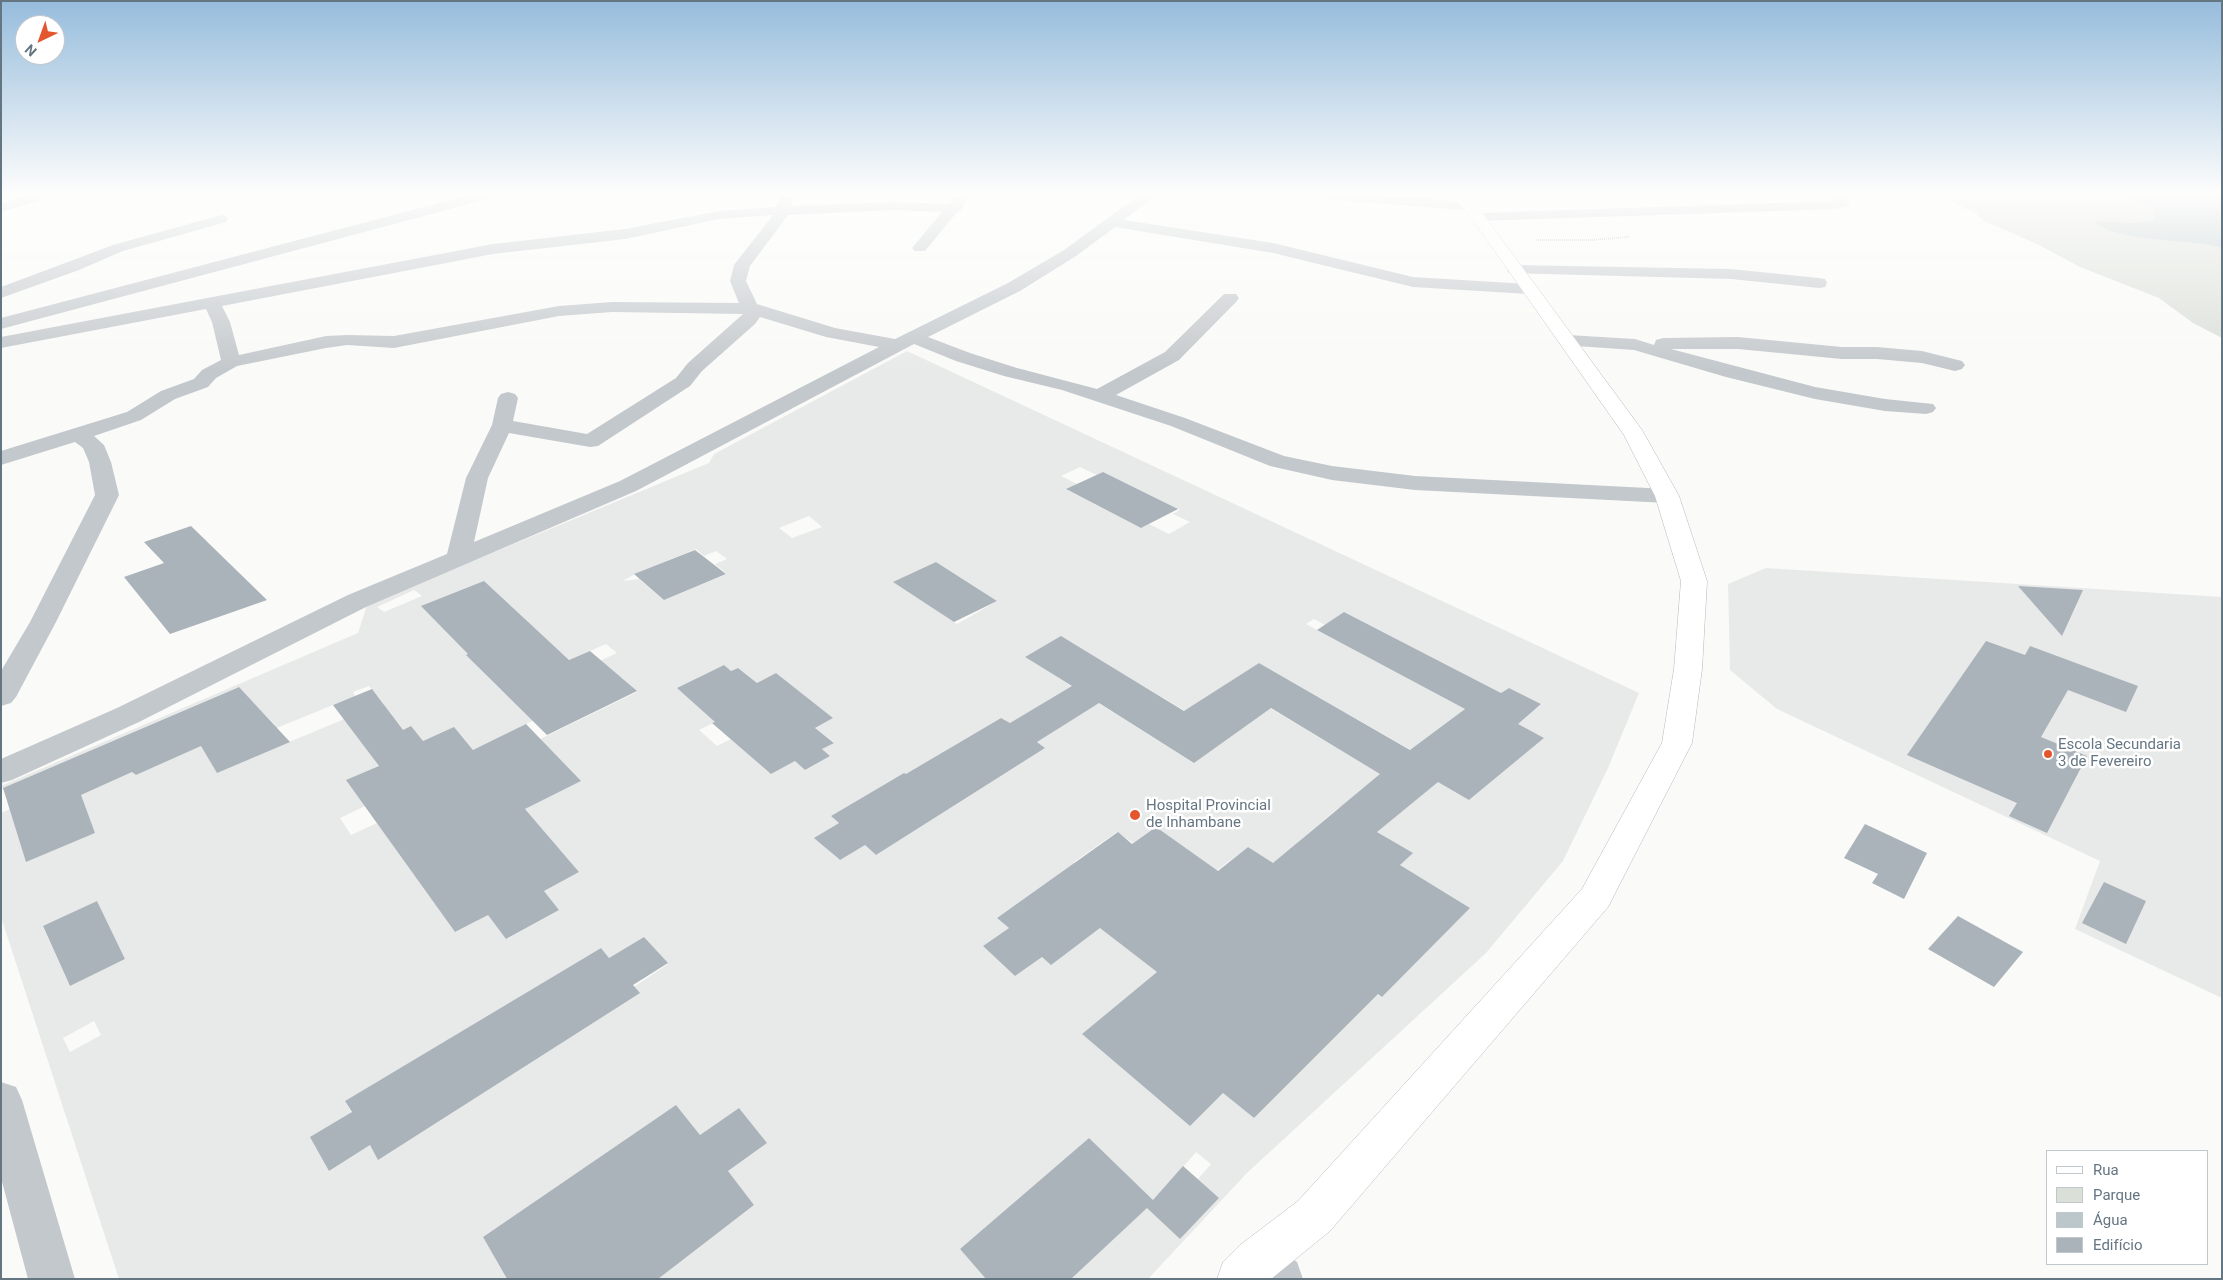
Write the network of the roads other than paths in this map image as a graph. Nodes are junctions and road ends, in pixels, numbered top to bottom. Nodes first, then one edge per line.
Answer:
1 (107, 253) edge
2 (269, 253) edge
3 (472, 253) edge
4 (752, 253) edge
5 (1072, 253) edge
6 (1292, 253) edge
7 (1502, 253) edge
8 (1522, 280) junction
9 (1819, 283) dead end
10 (1, 293) edge
11 (1230, 298) dead end
12 (212, 304) junction
13 (750, 308) junction
14 (1, 324) edge
15 (905, 341) junction
16 (1568, 341) junction
17 (1, 343) edge
18 (1635, 344) junction
19 (231, 362) junction
20 (1955, 365) dead end
21 (1099, 396) junction
22 (508, 398) dead end
23 (1926, 408) dead end
24 (502, 425) junction
25 (78, 434) junction
26 (1, 458) edge
27 (1667, 496) junction
28 (458, 559) junction
29 (1, 697) edge
30 (1, 772) edge
31 (1, 1100) edge
32 (1259, 1273) edge
33 (52, 1279) edge

1 - 10 street
2 - 14 street
3 - 12 street
4 - 13 street
5 - 15 street
6 - 8 street
7 - 8 main road
8 - 9 street
8 - 16 main road
11 - 21 street
12 - 17 street
12 - 19 street
13 - 15 street
13 - 19 street
13 - 24 street
15 - 21 street
15 - 28 street
16 - 18 street
16 - 27 main road
18 - 20 street
18 - 23 street
19 - 25 street
21 - 27 street
22 - 24 street
24 - 28 street
25 - 26 street
25 - 29 street
27 - 32 main road
28 - 30 street
31 - 33 street

